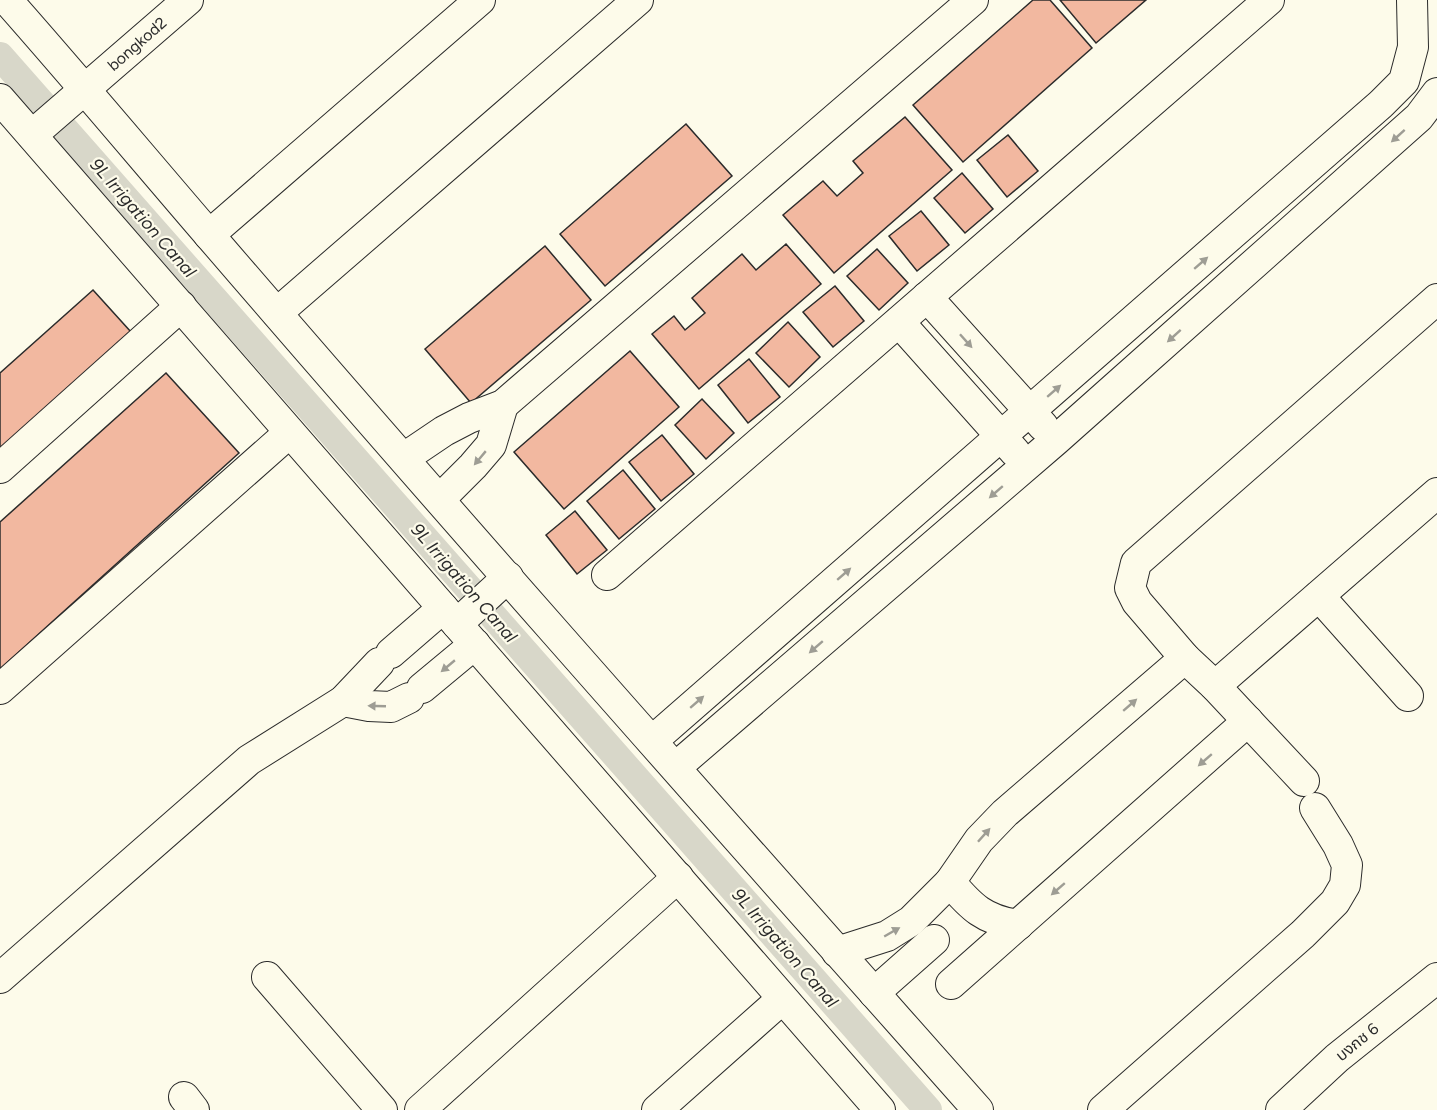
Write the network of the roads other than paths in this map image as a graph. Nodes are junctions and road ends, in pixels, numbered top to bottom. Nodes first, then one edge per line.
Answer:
1 (7, 0) edge
2 (188, 0) edge
3 (480, 0) edge
4 (638, 0) edge
5 (973, 0) edge
6 (1269, 0) edge
7 (1412, 0) edge
8 (82, 93) junction
9 (1437, 93) edge
10 (0, 99) edge
11 (39, 129) junction
12 (209, 235) junction
13 (927, 297) junction
14 (1437, 299) edge
15 (181, 306) junction
16 (277, 313) junction
17 (899, 322) junction
18 (503, 405) junction
19 (1030, 412) junction
20 (289, 433) junction
21 (1002, 436) junction
22 (1056, 440) junction
23 (404, 459) junction
24 (1027, 465) junction
25 (0, 468) edge
26 (1436, 495) edge
27 (440, 499) junction
28 (607, 575) dead end
29 (506, 580) junction
30 (1319, 596) junction
31 (462, 621) junction
32 (1185, 658) junction
33 (743, 663) junction
34 (1215, 686) junction
35 (0, 689) edge
36 (766, 690) junction
37 (1408, 696) dead end
38 (343, 701) junction
39 (1248, 722) junction
40 (652, 741) junction
41 (676, 767) junction
42 (1304, 781) dead end
43 (1316, 808) dead end
44 (678, 877) junction
45 (950, 882) junction
46 (972, 907) junction
47 (1018, 925) junction
48 (837, 952) junction
49 (267, 977) dead end
50 (0, 978) edge
51 (1437, 978) edge
52 (951, 984) dead end
53 (874, 993) junction
54 (782, 999) junction
55 (382, 1110) edge
56 (420, 1110) edge
57 (657, 1110) edge
58 (880, 1110) edge
59 (978, 1110) edge
60 (1103, 1110) edge
61 (1281, 1110) edge

1 - 8 street
2 - 8 street, bongkod2
3 - 12 street
4 - 16 street
5 - 18 street
6 - 13 street
19 -> 7 street
8 - 11 street, bongkod2
8 - 12 street
9 -> 22 street
10 - 11 street
11 - 15 street
12 - 16 street
13 - 17 street
13 -> 19 street
14 - 32 street
15 - 20 street
15 - 25 street
16 - 23 street
17 - 21 street
17 - 28 street
18 - 23 street
18 -> 27 street
19 - 21 street
19 - 22 street
20 - 31 street
20 - 35 street
21 - 24 street
33 -> 21 street
22 - 24 street
23 - 27 street
24 -> 36 street
26 - 30 street
27 - 29 street
29 - 31 street
29 - 40 street
30 - 34 street
30 - 37 street
31 - 38 street
31 -> 38 street
31 - 44 street
32 - 34 street
45 -> 32 street
33 - 36 street
40 -> 33 street
34 - 39 street
36 - 41 street
38 - 50 street
39 - 42 street
39 -> 47 street
40 - 41 street
41 - 48 street
43 - 60 street
44 - 54 street
44 - 56 street
45 - 46 street
48 -> 45 street
46 - 47 street
46 - 53 street
47 - 52 street
48 - 53 street
49 - 55 street
51 - 61 street, บงกช 6
53 - 59 street
54 - 57 street
54 - 58 street

